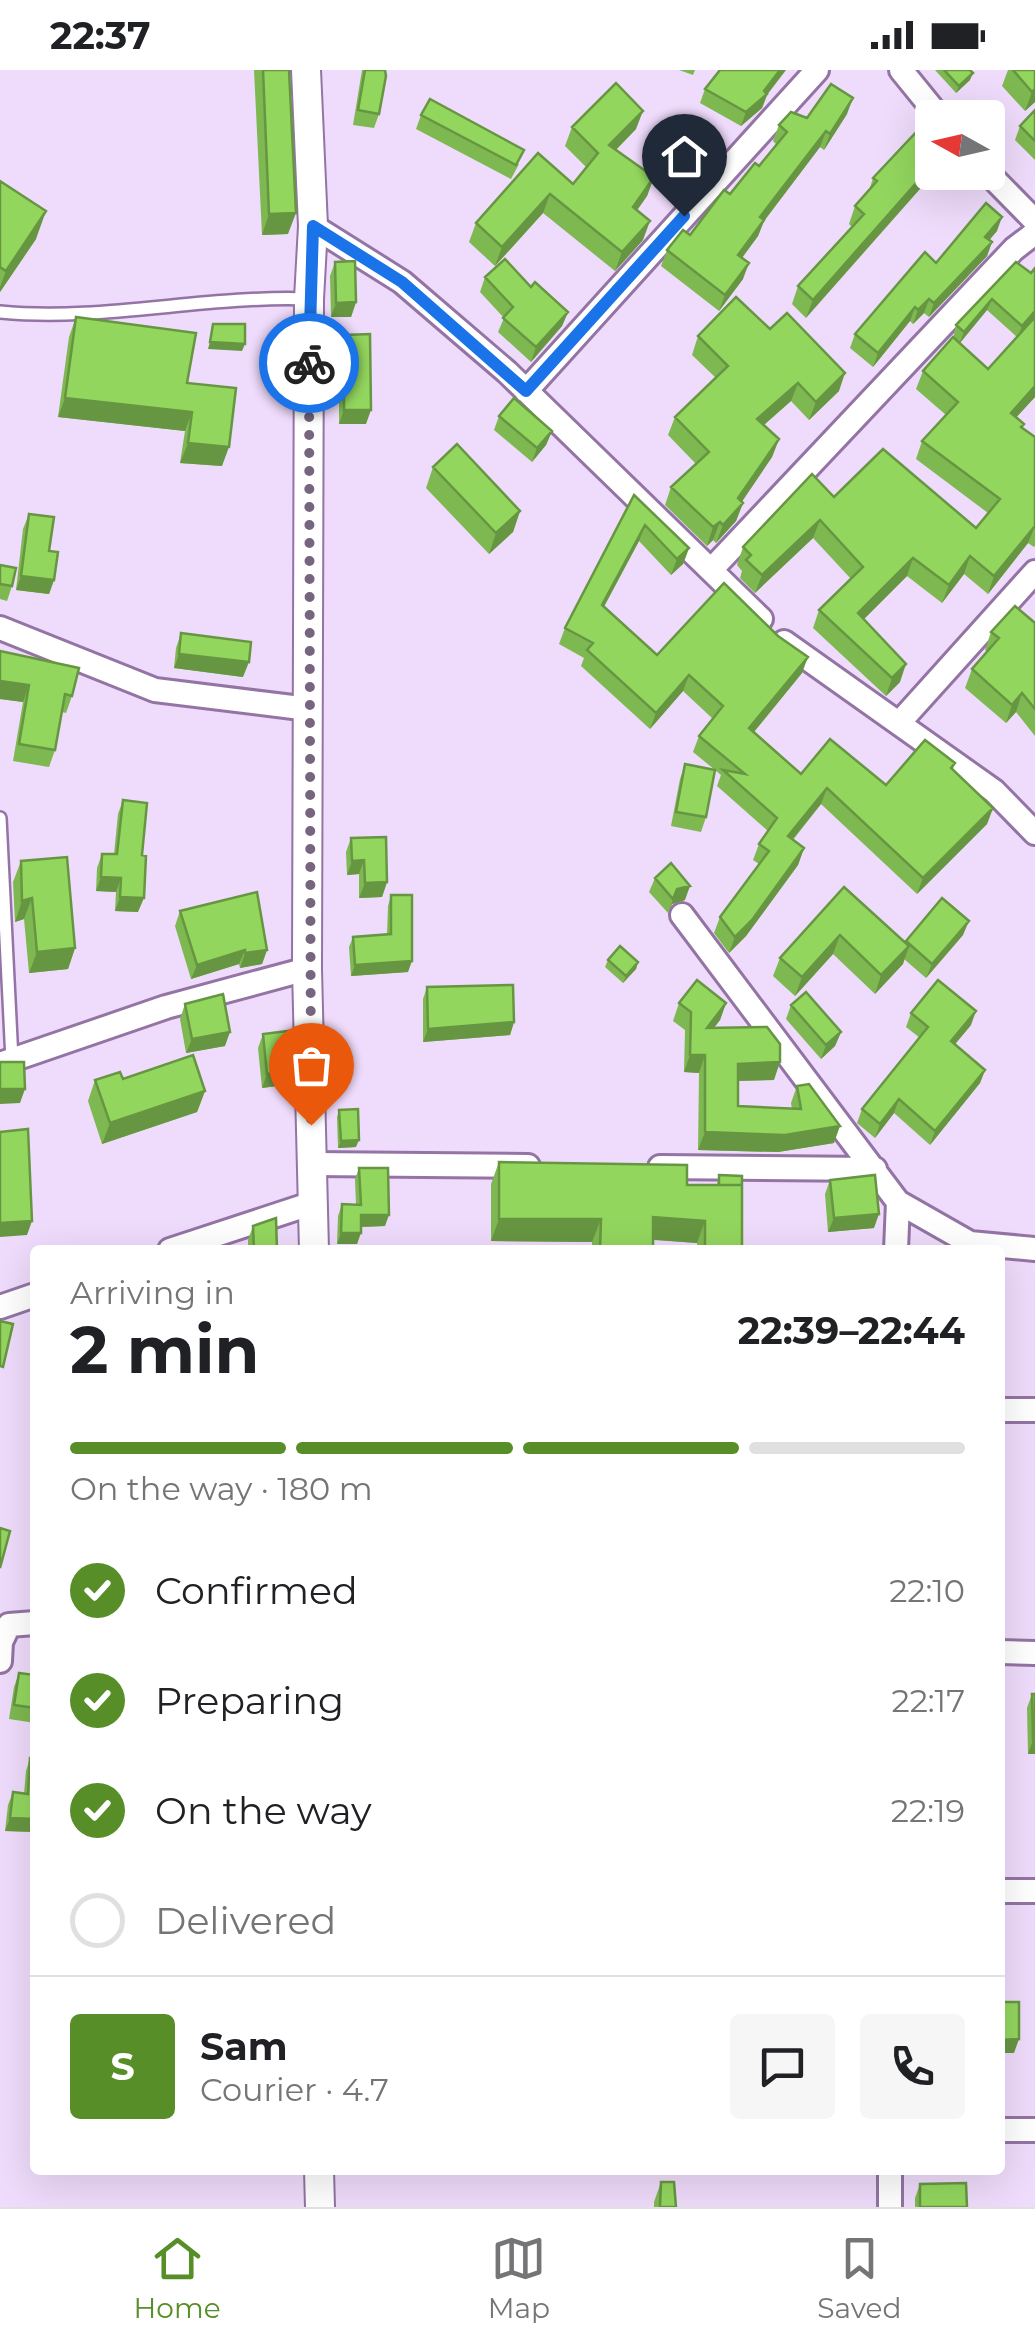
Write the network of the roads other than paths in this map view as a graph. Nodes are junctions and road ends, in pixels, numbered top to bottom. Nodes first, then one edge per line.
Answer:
1 (306, 70) edge
2 (816, 70) edge
3 (902, 70) edge
4 (926, 100) edge
5 (1005, 190) edge
6 (1035, 221) edge
7 (313, 226) junction
8 (1035, 233) edge
9 (309, 300) junction
10 (0, 312) edge
11 (526, 391) junction
12 (712, 570) junction
13 (1035, 572) edge
14 (0, 628) edge
15 (310, 709) junction
16 (899, 723) junction
17 (0, 818) edge
18 (1035, 833) edge
19 (682, 915) dead end
20 (307, 968) junction
21 (6, 1062) edge
22 (312, 1164) junction
23 (545, 1166) edge
24 (642, 1166) edge
25 (875, 1168) junction
26 (313, 1202) junction
27 (898, 1202) junction
28 (185, 1245) edge
29 (314, 1245) edge
30 (896, 1245) edge
31 (992, 1245) edge
32 (1005, 1246) edge
33 (1035, 1249) edge
34 (30, 1297) edge
35 (0, 1306) edge
36 (1005, 1410) edge
37 (1035, 1410) edge
38 (30, 1624) edge
39 (1005, 1652) edge
40 (1035, 1653) edge
41 (0, 1660) edge
42 (1005, 1891) edge
43 (1035, 1891) edge
44 (1005, 2130) edge
45 (1035, 2130) edge
46 (319, 2175) edge
47 (890, 2175) edge
48 (320, 2207) edge
49 (890, 2207) edge

1 - 7 street
2 - 11 street
3 - 4 street
5 - 6 street
7 - 9 street
7 - 11 street
8 - 12 street
9 - 10 lane
9 - 15 street
11 - 12 street
12 - 16 street
13 - 16 street
14 - 15 street
15 - 20 street
16 - 18 street
17 - 21 lane
19 - 25 street
20 - 21 street
20 - 22 street
22 - 23 street
22 - 26 street
24 - 25 street
25 - 27 street
26 - 28 street
26 - 29 street
27 - 30 street
27 - 31 street
32 - 33 street
34 - 35 street
36 - 37 street
38 - 41 street
39 - 40 street
42 - 43 street
44 - 45 street
46 - 48 street
47 - 49 street

